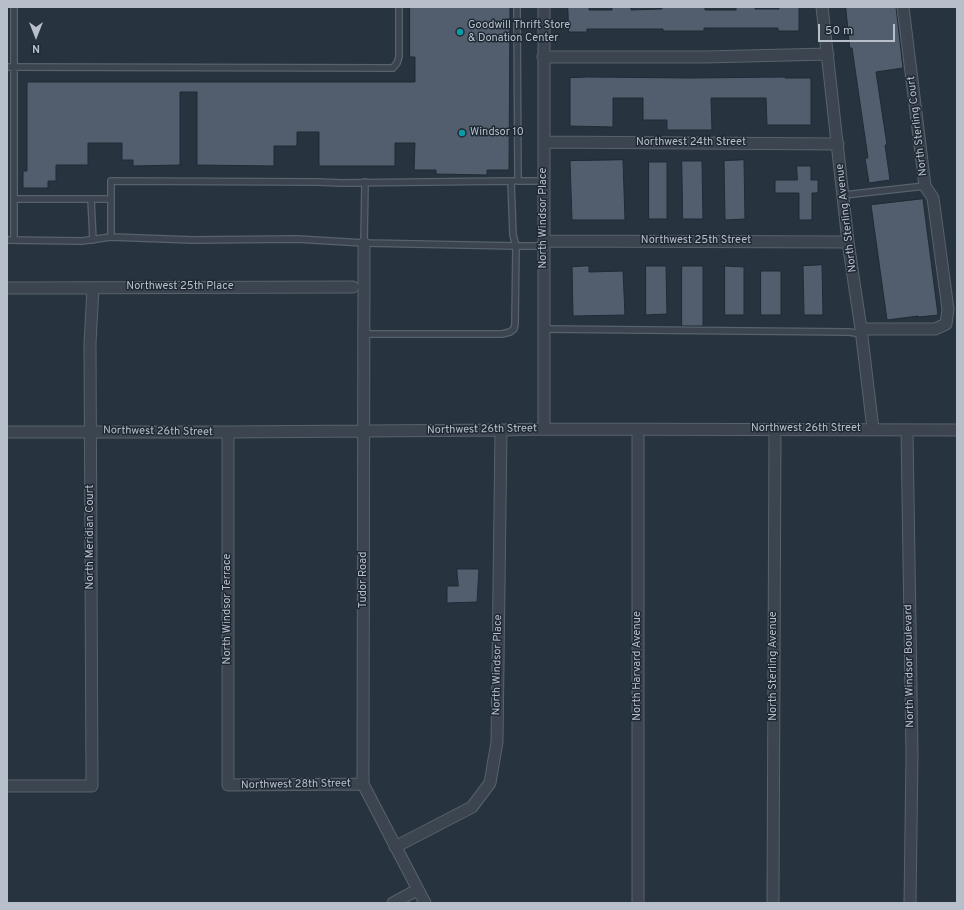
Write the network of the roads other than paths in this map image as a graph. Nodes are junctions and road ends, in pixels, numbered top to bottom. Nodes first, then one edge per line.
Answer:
1 (14, 7) edge
2 (399, 7) edge
3 (517, 7) edge
4 (544, 7) edge
5 (822, 7) edge
6 (903, 7) edge
7 (828, 54) junction
8 (543, 57) junction
9 (7, 67) edge
10 (14, 67) junction
11 (544, 142) junction
12 (838, 144) junction
13 (511, 181) junction
14 (518, 181) junction
15 (544, 181) junction
16 (365, 182) junction
17 (925, 186) junction
18 (844, 195) junction
19 (14, 199) junction
20 (91, 199) junction
21 (111, 199) junction
22 (7, 214) edge
23 (14, 214) junction
24 (112, 237) junction
25 (7, 240) edge
26 (14, 240) junction
27 (93, 240) junction
28 (848, 242) junction
29 (364, 243) junction
30 (544, 243) junction
31 (516, 246) junction
32 (353, 287) dead end
33 (7, 288) edge
34 (93, 288) junction
35 (544, 329) junction
36 (862, 331) junction
37 (365, 339) junction
38 (544, 428) junction
39 (775, 429) junction
40 (873, 429) junction
41 (501, 430) junction
42 (638, 430) junction
43 (907, 430) junction
44 (957, 430) edge
45 (91, 431) junction
46 (365, 431) junction
47 (7, 432) edge
48 (228, 432) junction
49 (364, 784) junction
50 (228, 785) joint
51 (7, 786) edge
52 (395, 847) junction
53 (417, 890) junction
54 (393, 903) edge
55 (425, 903) edge
56 (638, 903) edge
57 (773, 903) edge
58 (910, 903) edge

1 - 10 lane
2 - 10 lane
3 - 14 lane
4 - 8 street, North Windsor Place
5 - 7 street, North Sterling Avenue
6 - 17 street, North Sterling Court
7 - 8 street
7 - 12 street, North Sterling Avenue
8 - 11 street, North Windsor Place
9 - 10 lane
10 - 19 lane
11 - 12 street, Northwest 24th Street
11 - 15 street, North Windsor Place
12 - 18 street, North Sterling Avenue
13 - 14 lane
13 - 16 lane
13 - 31 lane
14 - 15 lane
15 - 30 street, North Windsor Place
16 - 21 lane
16 - 29 lane
17 - 18 lane
17 - 36 street, North Sterling Court
18 - 28 street, North Sterling Avenue
19 - 20 lane
19 - 23 lane
20 - 21 lane
20 - 27 lane
21 - 24 lane
22 - 23 lane
23 - 26 lane
24 - 27 lane
24 - 29 lane
25 - 26 lane
26 - 27 lane
28 - 30 street, Northwest 25th Street
28 - 36 street, North Sterling Avenue
29 - 31 lane
29 - 37 street, Tudor Road
30 - 31 lane
30 - 35 street, North Windsor Place
31 - 37 lane
32 - 34 street, Northwest 25th Place
33 - 34 street, Northwest 25th Place
34 - 45 street, North Meridian Court
35 - 36 lane
35 - 38 street, North Windsor Place
36 - 40 street, North Sterling Avenue
37 - 46 street, Tudor Road
38 - 41 street, Northwest 26th Street
38 - 42 street, Northwest 26th Street
39 - 40 street, Northwest 26th Street
39 - 42 street, Northwest 26th Street
39 - 57 street, North Sterling Avenue
40 - 43 street, Northwest 26th Street
41 - 46 street, Northwest 26th Street
41 - 52 street, North Windsor Place
42 - 56 street, North Harvard Avenue
43 - 44 street, Northwest 26th Street
43 - 58 street, North Windsor Boulevard
45 - 47 street, Northwest 26th Street
45 - 48 street, Northwest 26th Street
45 - 51 street, North Meridian Court
46 - 48 street, Northwest 26th Street
46 - 49 street, Tudor Road
48 - 50 street, North Windsor Terrace
49 - 50 street, Northwest 28th Street
49 - 52 street, Tudor Road
52 - 53 street, Tudor Road
53 - 54 street
53 - 55 street, Tudor Road

